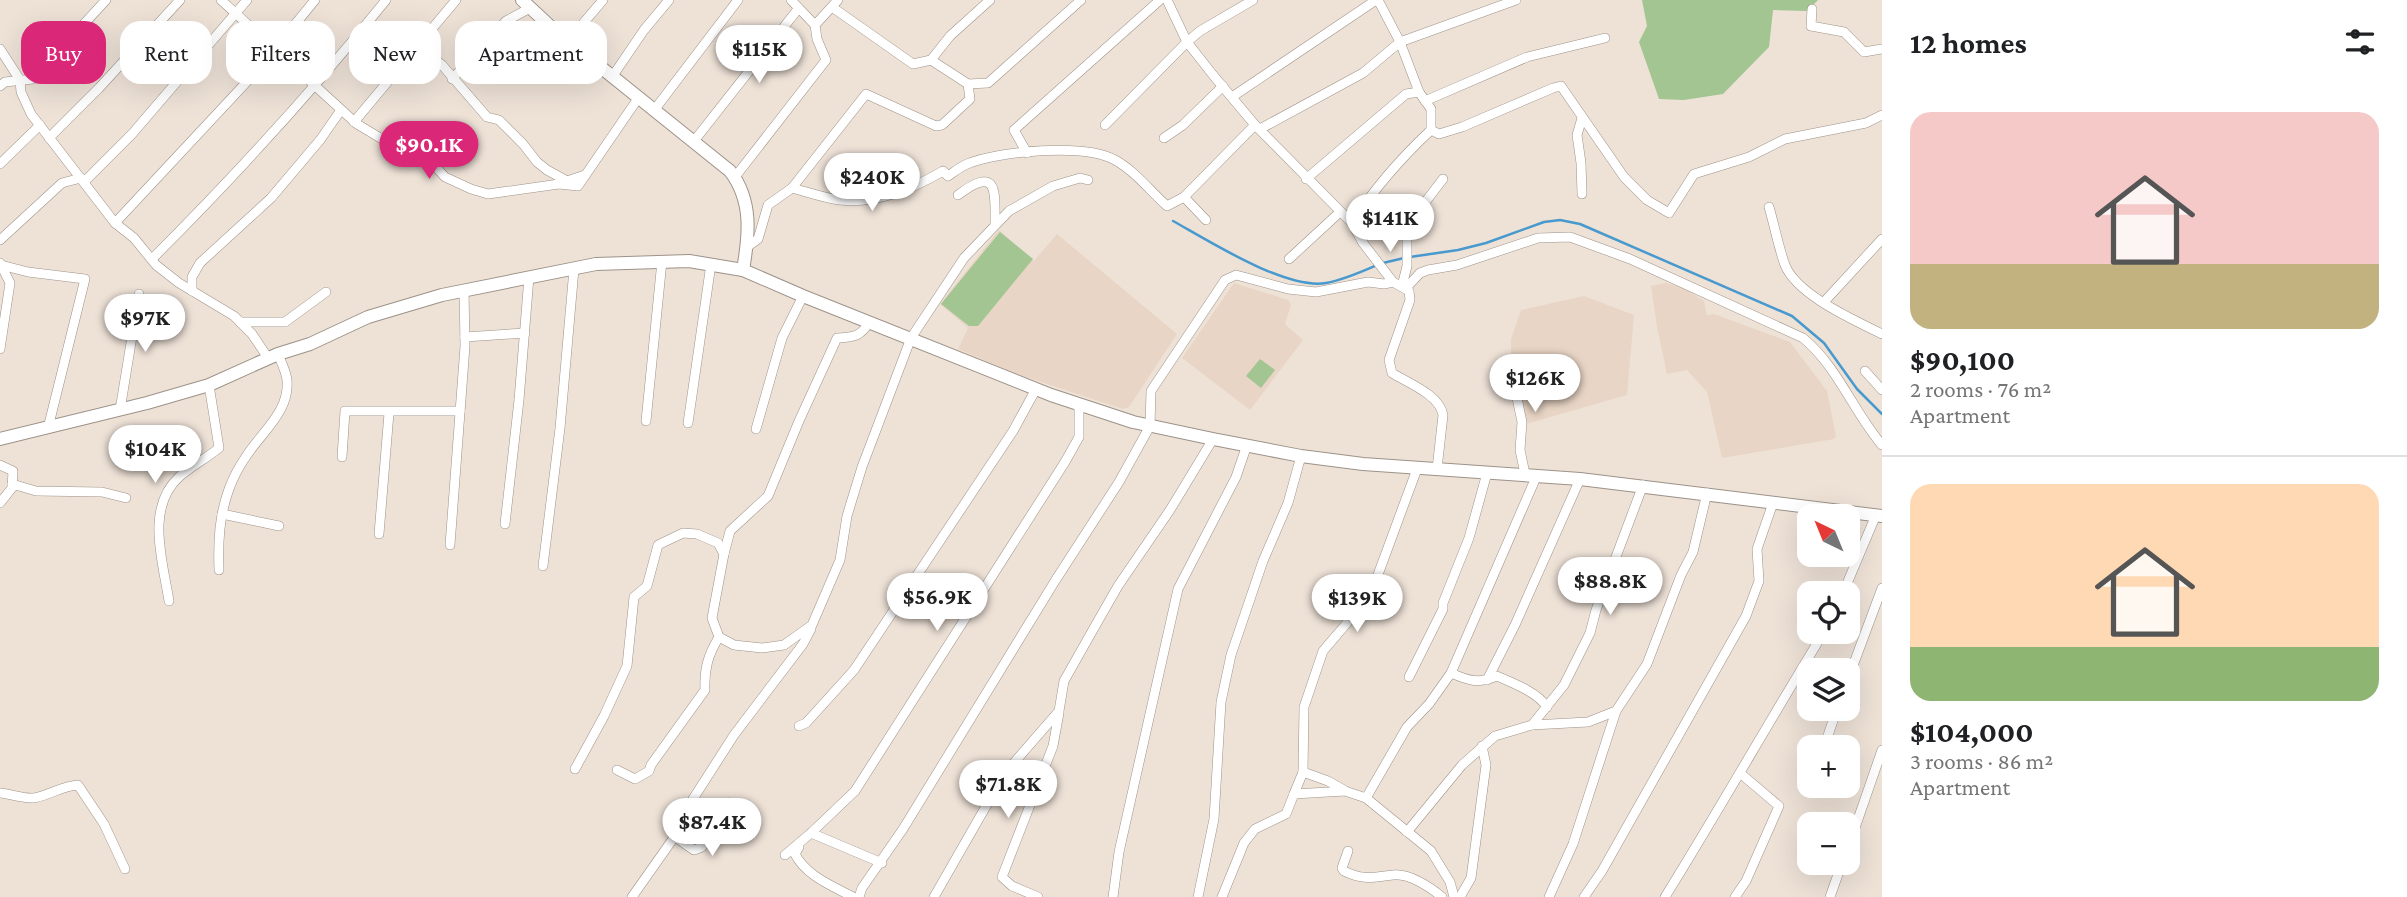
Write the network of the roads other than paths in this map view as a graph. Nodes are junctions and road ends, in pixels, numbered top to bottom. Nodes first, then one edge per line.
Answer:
1 (106, 0) edge
2 (180, 0) edge
3 (221, 0) edge
4 (247, 0) edge
5 (315, 0) edge
6 (386, 0) edge
7 (456, 0) edge
8 (603, 0) edge
9 (669, 0) edge
10 (738, 0) edge
11 (791, 0) edge
12 (990, 0) edge
13 (1080, 0) edge
14 (1160, 0) edge
15 (1167, 0) edge
16 (1253, 0) edge
17 (1377, 0) edge
18 (1516, 0) edge
19 (525, 3) edge
20 (835, 4) edge
21 (798, 9) junction
22 (1812, 9) dead end
23 (235, 14) junction
24 (243, 21) edge
25 (298, 21) edge
26 (438, 21) edge
27 (545, 21) edge
28 (585, 21) edge
29 (815, 25) junction
30 (1605, 37) dead end
31 (1187, 42) junction
32 (1400, 43) junction
33 (1882, 48) edge
34 (0, 49) edge
35 (931, 60) junction
36 (441, 64) edge
37 (607, 73) edge
38 (612, 77) junction
39 (452, 79) junction
40 (20, 80) junction
41 (244, 84) edge
42 (385, 84) edge
43 (968, 84) junction
44 (313, 85) junction
45 (0, 86) edge
46 (1223, 86) junction
47 (1419, 92) junction
48 (639, 97) junction
49 (1232, 97) junction
50 (1425, 102) junction
51 (654, 109) junction
52 (341, 110) junction
53 (1882, 115) edge
54 (1582, 118) junction
55 (354, 122) junction
56 (40, 125) junction
57 (1105, 125) dead end
58 (1257, 127) junction
59 (1431, 130) junction
60 (49, 138) junction
61 (1164, 138) dead end
62 (694, 141) junction
63 (1027, 153) junction
64 (0, 164) edge
65 (585, 174) junction
66 (734, 177) junction
67 (1306, 179) junction
68 (1443, 179) dead end
69 (83, 180) junction
70 (1088, 180) dead end
71 (792, 187) junction
72 (860, 189) dead end
73 (1582, 194) dead end
74 (958, 195) dead end
75 (1184, 197) junction
76 (855, 200) junction
77 (1769, 207) dead end
78 (1340, 212) junction
79 (1206, 220) dead end
80 (115, 223) junction
81 (1352, 223) junction
82 (995, 225) junction
83 (1882, 239) edge
84 (0, 240) edge
85 (746, 248) junction
86 (152, 259) junction
87 (1289, 259) dead end
88 (662, 261) junction
89 (0, 264) edge
90 (711, 264) junction
91 (573, 268) junction
92 (743, 270) junction
93 (529, 277) junction
94 (1400, 286) junction
95 (464, 290) junction
96 (192, 291) junction
97 (326, 292) dead end
98 (139, 295) dead end
99 (803, 296) junction
100 (1824, 302) junction
101 (240, 322) junction
102 (869, 322) junction
103 (525, 333) junction
104 (1882, 334) edge
105 (464, 338) junction
106 (911, 338) junction
107 (0, 349) edge
108 (273, 356) junction
109 (1509, 360) dead end
110 (1865, 370) dead end
111 (209, 385) junction
112 (1036, 389) junction
113 (1882, 390) edge
114 (1079, 404) junction
115 (120, 410) junction
116 (460, 411) junction
117 (389, 412) junction
118 (646, 421) dead end
119 (688, 423) dead end
120 (1150, 425) junction
121 (48, 428) junction
122 (756, 429) dead end
123 (0, 439) edge
124 (1213, 439) junction
125 (1882, 444) edge
126 (1247, 446) junction
127 (1301, 456) junction
128 (342, 457) dead end
129 (0, 465) edge
130 (1417, 469) junction
131 (1437, 470) junction
132 (1487, 473) junction
133 (1531, 474) junction
134 (1580, 479) junction
135 (12, 484) junction
136 (1643, 485) junction
137 (1707, 494) junction
138 (126, 498) dead end
139 (0, 503) edge
140 (1773, 503) junction
141 (222, 514) junction
142 (1879, 516) edge
143 (505, 524) dead end
144 (279, 526) dead end
145 (379, 534) dead end
146 (450, 545) dead end
147 (724, 554) junction
148 (543, 566) dead end
149 (219, 570) dead end
150 (1849, 581) edge
151 (1882, 588) edge
152 (169, 601) dead end
153 (813, 625) junction
154 (719, 637) junction
155 (1817, 644) edge
156 (1856, 658) edge
157 (1451, 673) junction
158 (1409, 677) dead end
159 (1487, 681) junction
160 (1547, 707) junction
161 (1059, 711) junction
162 (1616, 711) junction
163 (1532, 725) junction
164 (799, 726) dead end
165 (1482, 746) junction
166 (1882, 750) edge
167 (575, 769) dead end
168 (617, 770) dead end
169 (1303, 772) junction
170 (1740, 773) junction
171 (1345, 791) junction
172 (0, 793) edge
173 (1294, 794) junction
174 (1366, 798) junction
175 (1860, 813) edge
176 (748, 817) dead end
177 (1407, 832) junction
178 (811, 834) junction
179 (675, 837) junction
180 (802, 841) junction
181 (1348, 851) dead end
182 (785, 855) dead end
183 (882, 863) junction
184 (124, 869) dead end
185 (1838, 875) edge
186 (632, 897) edge
187 (853, 897) edge
188 (859, 897) edge
189 (933, 897) edge
190 (1038, 897) edge
191 (1113, 897) edge
192 (1198, 897) edge
193 (1222, 897) edge
194 (1442, 897) edge
195 (1454, 897) edge
196 (1460, 897) edge
197 (1549, 897) edge
198 (1584, 897) edge
199 (1665, 897) edge
200 (1735, 897) edge
201 (1830, 897) edge

1 - 40 street
2 - 60 street
3 - 23 street
4 - 23 street
5 - 25 street
6 - 44 street
7 - 26 street
8 - 28 street
9 - 38 street
10 - 51 street
11 - 21 street
12 - 35 street
13 - 43 street
14 - 63 street
15 - 31 street
16 - 31 street
17 - 32 street
17 - 49 street
18 - 32 street
19 - 27 main road
19 - 39 street
20 - 29 street
20 - 35 street
21 - 29 street
21 - 62 street
22 - 33 street
23 - 24 street
23 - 69 street
29 - 66 street
30 - 50 street
31 - 46 street
31 - 57 street
32 - 47 street
32 - 58 street
34 - 40 street
35 - 43 street
36 - 39 street
37 - 38 main road
38 - 48 main road
39 - 65 street
40 - 45 street
40 - 56 street
41 - 80 street
42 - 55 street
43 - 71 street
44 - 52 street
44 - 86 street
46 - 49 street
46 - 61 street
47 - 50 street
47 - 67 street
48 - 51 main road
48 - 65 street
49 - 58 street
50 - 59 street
51 - 62 main road
52 - 55 street
52 - 96 street
53 - 54 street
54 - 59 street
54 - 73 street
55 - 65 street
56 - 60 street
56 - 64 street
58 - 67 street
58 - 75 street
59 - 81 street
60 - 69 street
62 - 66 main road
63 - 75 street
63 - 76 street
66 - 85 main road
67 - 78 street
68 - 94 street
69 - 80 street
69 - 84 street
70 - 82 street
71 - 76 street
71 - 85 street
72 - 76 street
74 - 82 street
75 - 79 street
77 - 100 street
78 - 81 street
78 - 87 street
80 - 86 street
81 - 94 street
82 - 106 street
83 - 100 street
85 - 92 main road
86 - 96 street
88 - 90 main road
88 - 91 main road
88 - 118 street
89 - 107 street
89 - 121 street
90 - 92 main road
90 - 119 street
91 - 93 main road
91 - 148 street
92 - 99 main road
93 - 95 main road
93 - 103 street
94 - 120 street
94 - 125 street
94 - 131 street
95 - 105 street
95 - 108 main road
96 - 101 street
97 - 101 street
98 - 115 street
99 - 102 main road
99 - 122 street
100 - 104 street
101 - 108 street
102 - 106 main road
102 - 147 street
103 - 105 street
103 - 143 street
105 - 116 street
106 - 112 main road
106 - 153 street
108 - 111 main road
108 - 141 street
109 - 133 street
110 - 113 street
111 - 115 main road
111 - 152 street
112 - 114 main road
112 - 164 street
114 - 120 main road
114 - 178 street
115 - 121 main road
116 - 117 street
116 - 146 street
117 - 128 street
117 - 145 street
120 - 124 main road
120 - 183 street
121 - 123 main road
124 - 126 main road
124 - 161 street
126 - 127 main road
126 - 191 street
127 - 130 main road
127 - 192 street
129 - 135 street
130 - 131 main road
130 - 169 street
131 - 132 main road
132 - 133 main road
132 - 158 street
133 - 134 main road
133 - 157 street
134 - 136 main road
134 - 159 street
135 - 138 street
135 - 139 street
136 - 137 main road
136 - 160 street
137 - 140 main road
137 - 162 street
140 - 142 main road
140 - 198 street
141 - 144 street
141 - 149 street
142 - 150 street
147 - 154 street
147 - 167 street
151 - 156 street
153 - 154 street
153 - 179 street
154 - 168 street
155 - 170 street
157 - 159 street
157 - 174 street
159 - 160 street
160 - 163 street
161 - 189 street
161 - 190 street
162 - 163 street
162 - 197 street
163 - 165 street
165 - 177 street
165 - 196 street
166 - 175 street
169 - 171 street
169 - 173 street
170 - 199 street
170 - 200 street
171 - 173 street
171 - 174 street
172 - 184 street
173 - 193 street
174 - 177 street
176 - 179 street
177 - 195 street
178 - 180 street
178 - 183 street
179 - 186 street
180 - 182 street
180 - 187 street
181 - 194 street
183 - 188 street
185 - 201 street

